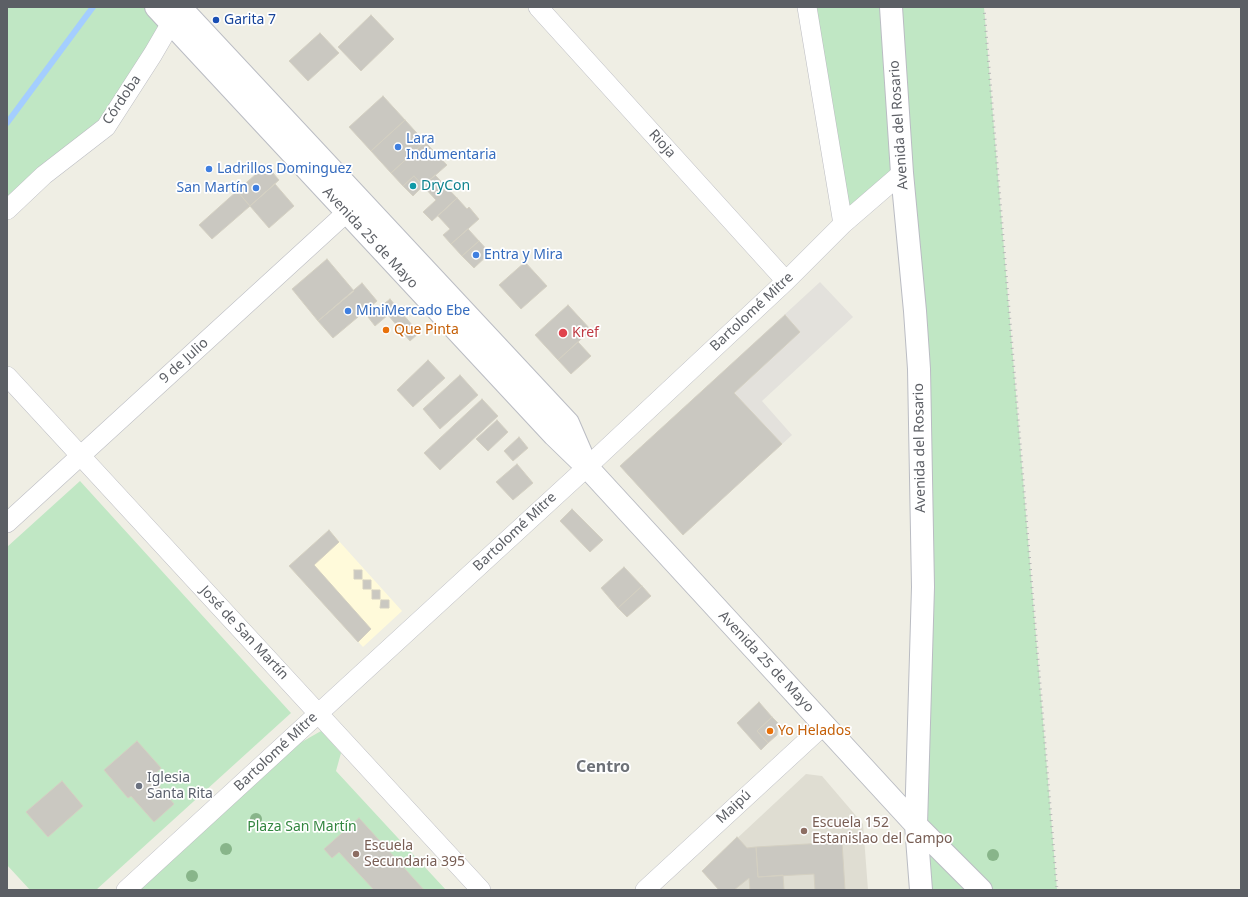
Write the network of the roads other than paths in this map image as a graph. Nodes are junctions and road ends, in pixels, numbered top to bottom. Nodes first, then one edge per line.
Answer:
1 (156, 7) edge
2 (538, 7) edge
3 (807, 7) edge
4 (891, 7) edge
5 (180, 11) edge
6 (902, 173) junction
7 (353, 206) junction
8 (7, 210) edge
9 (843, 224) junction
10 (786, 281) junction
11 (7, 376) edge
12 (80, 456) junction
13 (587, 466) junction
14 (7, 523) edge
15 (318, 714) junction
16 (824, 725) junction
17 (916, 825) junction
18 (126, 890) edge
19 (481, 890) edge
20 (645, 890) edge
21 (921, 890) edge
22 (981, 890) edge

1 - 5 main road, Avenida 25 de Mayo
2 - 10 street, Rioja
3 - 9 street
4 - 6 main road, Avenida del Rosario
5 - 7 main road, Avenida 25 de Mayo
5 - 8 street, Córdoba
6 - 9 street, Bartolomé Mitre
6 - 17 main road, Avenida del Rosario
7 - 12 street, 9 de Julio
7 - 13 main road, Avenida 25 de Mayo
9 - 10 street, Bartolomé Mitre
10 - 13 street, Bartolomé Mitre
11 - 12 street, José de San Martín
12 - 14 street, 9 de Julio
12 - 15 street, José de San Martín
13 - 15 street, Bartolomé Mitre
13 - 16 main road, Avenida 25 de Mayo
15 - 18 street, Bartolomé Mitre
15 - 19 street, José de San Martín
16 - 17 main road, Avenida 25 de Mayo
16 - 20 street, Maipú
17 - 21 main road, Avenida del Rosario
17 - 22 main road, Avenida 25 de Mayo

